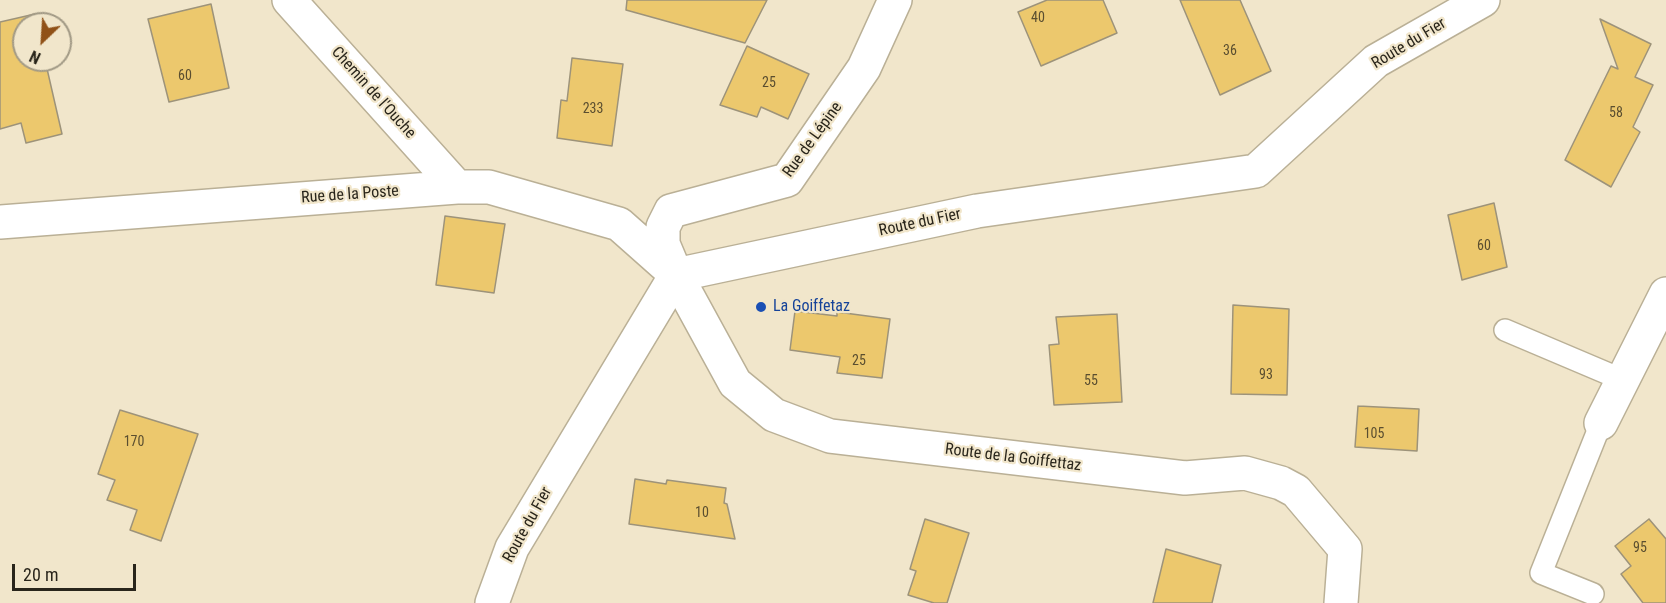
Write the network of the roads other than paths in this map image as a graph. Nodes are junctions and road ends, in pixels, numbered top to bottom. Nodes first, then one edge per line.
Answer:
1 (289, 0) edge
2 (895, 0) edge
3 (1483, 0) edge
4 (457, 187) junction
5 (0, 222) edge
6 (676, 274) junction
7 (1666, 294) edge
8 (1505, 330) dead end
9 (1623, 380) junction
10 (1601, 423) joint
11 (1593, 594) dead end
12 (492, 603) edge
13 (1341, 603) edge

1 - 4 street, Chemin de l'Ouche
2 - 6 street, Rue de Lépine
3 - 6 street, Route du Fier
4 - 5 street, Rue de la Poste
4 - 6 street, Rue de la Poste
6 - 12 street, Route du Fier
6 - 13 street, Route de la Goiffettaz
7 - 9 street
8 - 9 lane
9 - 10 street
10 - 11 lane

